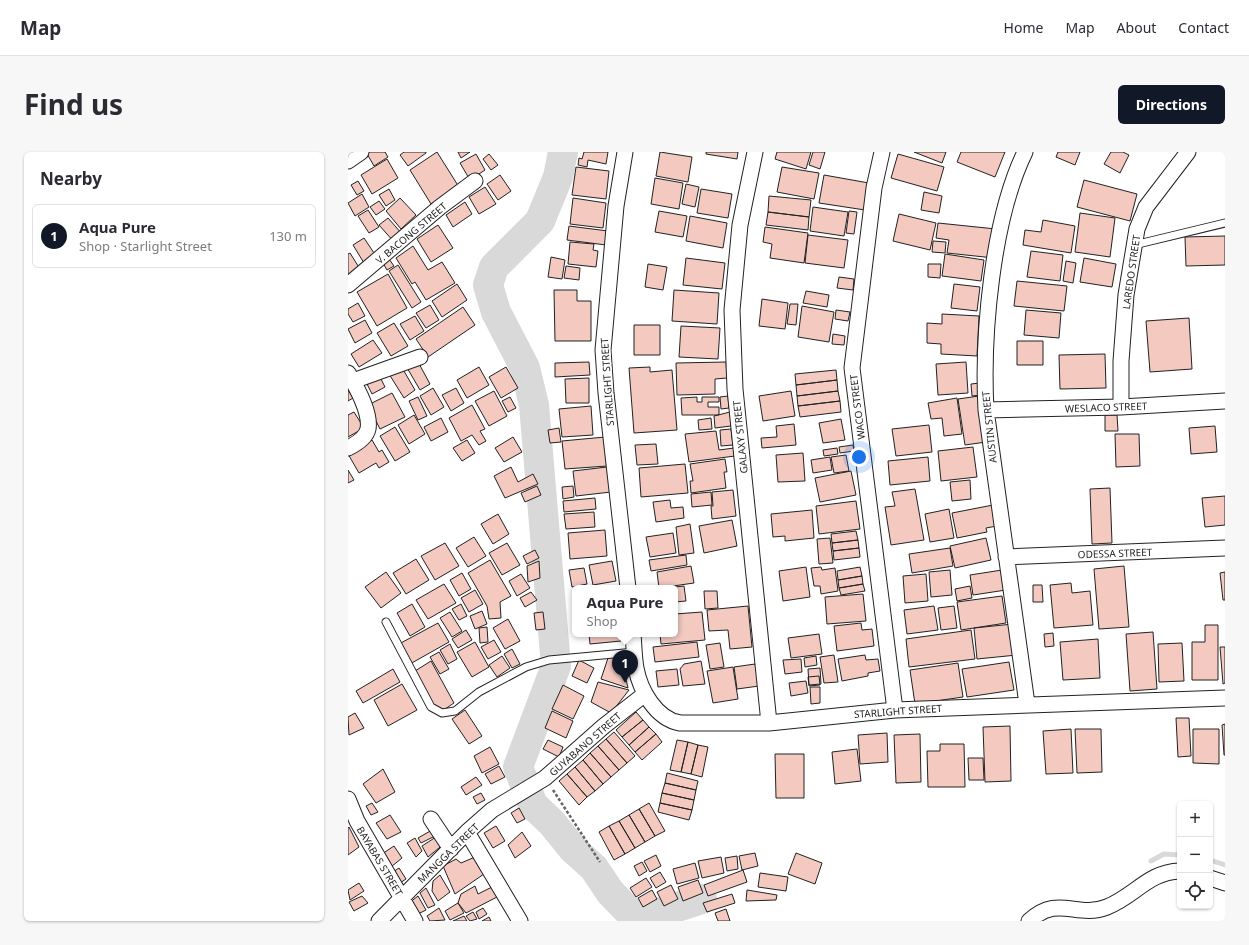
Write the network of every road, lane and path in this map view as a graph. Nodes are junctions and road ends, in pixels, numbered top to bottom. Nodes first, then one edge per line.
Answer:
1 (361, 152) edge
2 (625, 152) edge
3 (755, 152) edge
4 (882, 152) edge
5 (1025, 152) edge
6 (1188, 152) edge
7 (348, 161) edge
8 (475, 181) dead end
9 (1225, 223) edge
10 (1134, 245) junction
11 (348, 285) edge
12 (420, 356) dead end
13 (350, 377) edge
14 (1225, 401) edge
15 (1121, 407) junction
16 (986, 410) junction
17 (348, 448) edge
18 (1225, 548) edge
19 (1006, 557) junction
20 (628, 585) edge
21 (386, 622) dead end
22 (633, 637) edge
23 (635, 652) junction
24 (645, 694) junction
25 (1225, 698) edge
26 (1027, 704) junction
27 (895, 710) junction
28 (769, 723) junction
29 (545, 778) junction
30 (527, 788) joint
31 (348, 799) edge
32 (431, 819) dead end
33 (467, 832) junction
34 (451, 849) junction
35 (600, 862) dead end
36 (1177, 871) edge
37 (1213, 879) edge
38 (1225, 883) edge
39 (402, 898) junction
40 (379, 921) edge
41 (415, 921) edge
42 (520, 921) edge
43 (1030, 921) edge

1 - 7 street
2 - 20 street, STARLIGHT STREET
3 - 28 street, GALAXY STREET
4 - 27 street, WACO STREET
5 - 16 street, AUSTIN STREET
6 - 10 street, LAREDO STREET
8 - 11 street, V. BACONG STREET
9 - 10 lane
10 - 15 street, LAREDO STREET
12 - 13 street
13 - 17 street
14 - 15 street, WESLACO STREET
15 - 16 street, WESLACO STREET
16 - 19 street, AUSTIN STREET
18 - 19 street, ODESSA STREET
19 - 26 street, AUSTIN STREET
21 - 23 lane
22 - 23 street, STARLIGHT STREET
23 - 24 street, STARLIGHT STREET
24 - 28 street, STARLIGHT STREET
24 - 29 street, GUYABANO STREET
25 - 26 street, STARLIGHT STREET
26 - 27 street, STARLIGHT STREET
27 - 28 street, STARLIGHT STREET
29 - 30 street, GUYABANO STREET
29 - 35 path
30 - 33 street, MANGGA STREET
31 - 39 street, BAYABAS STREET
32 - 34 street
33 - 34 street, MANGGA STREET
33 - 42 street
34 - 39 street, MANGGA STREET
36 - 43 street
37 - 38 street
39 - 40 street, MANGGA STREET
39 - 41 street, BAYABAS STREET

